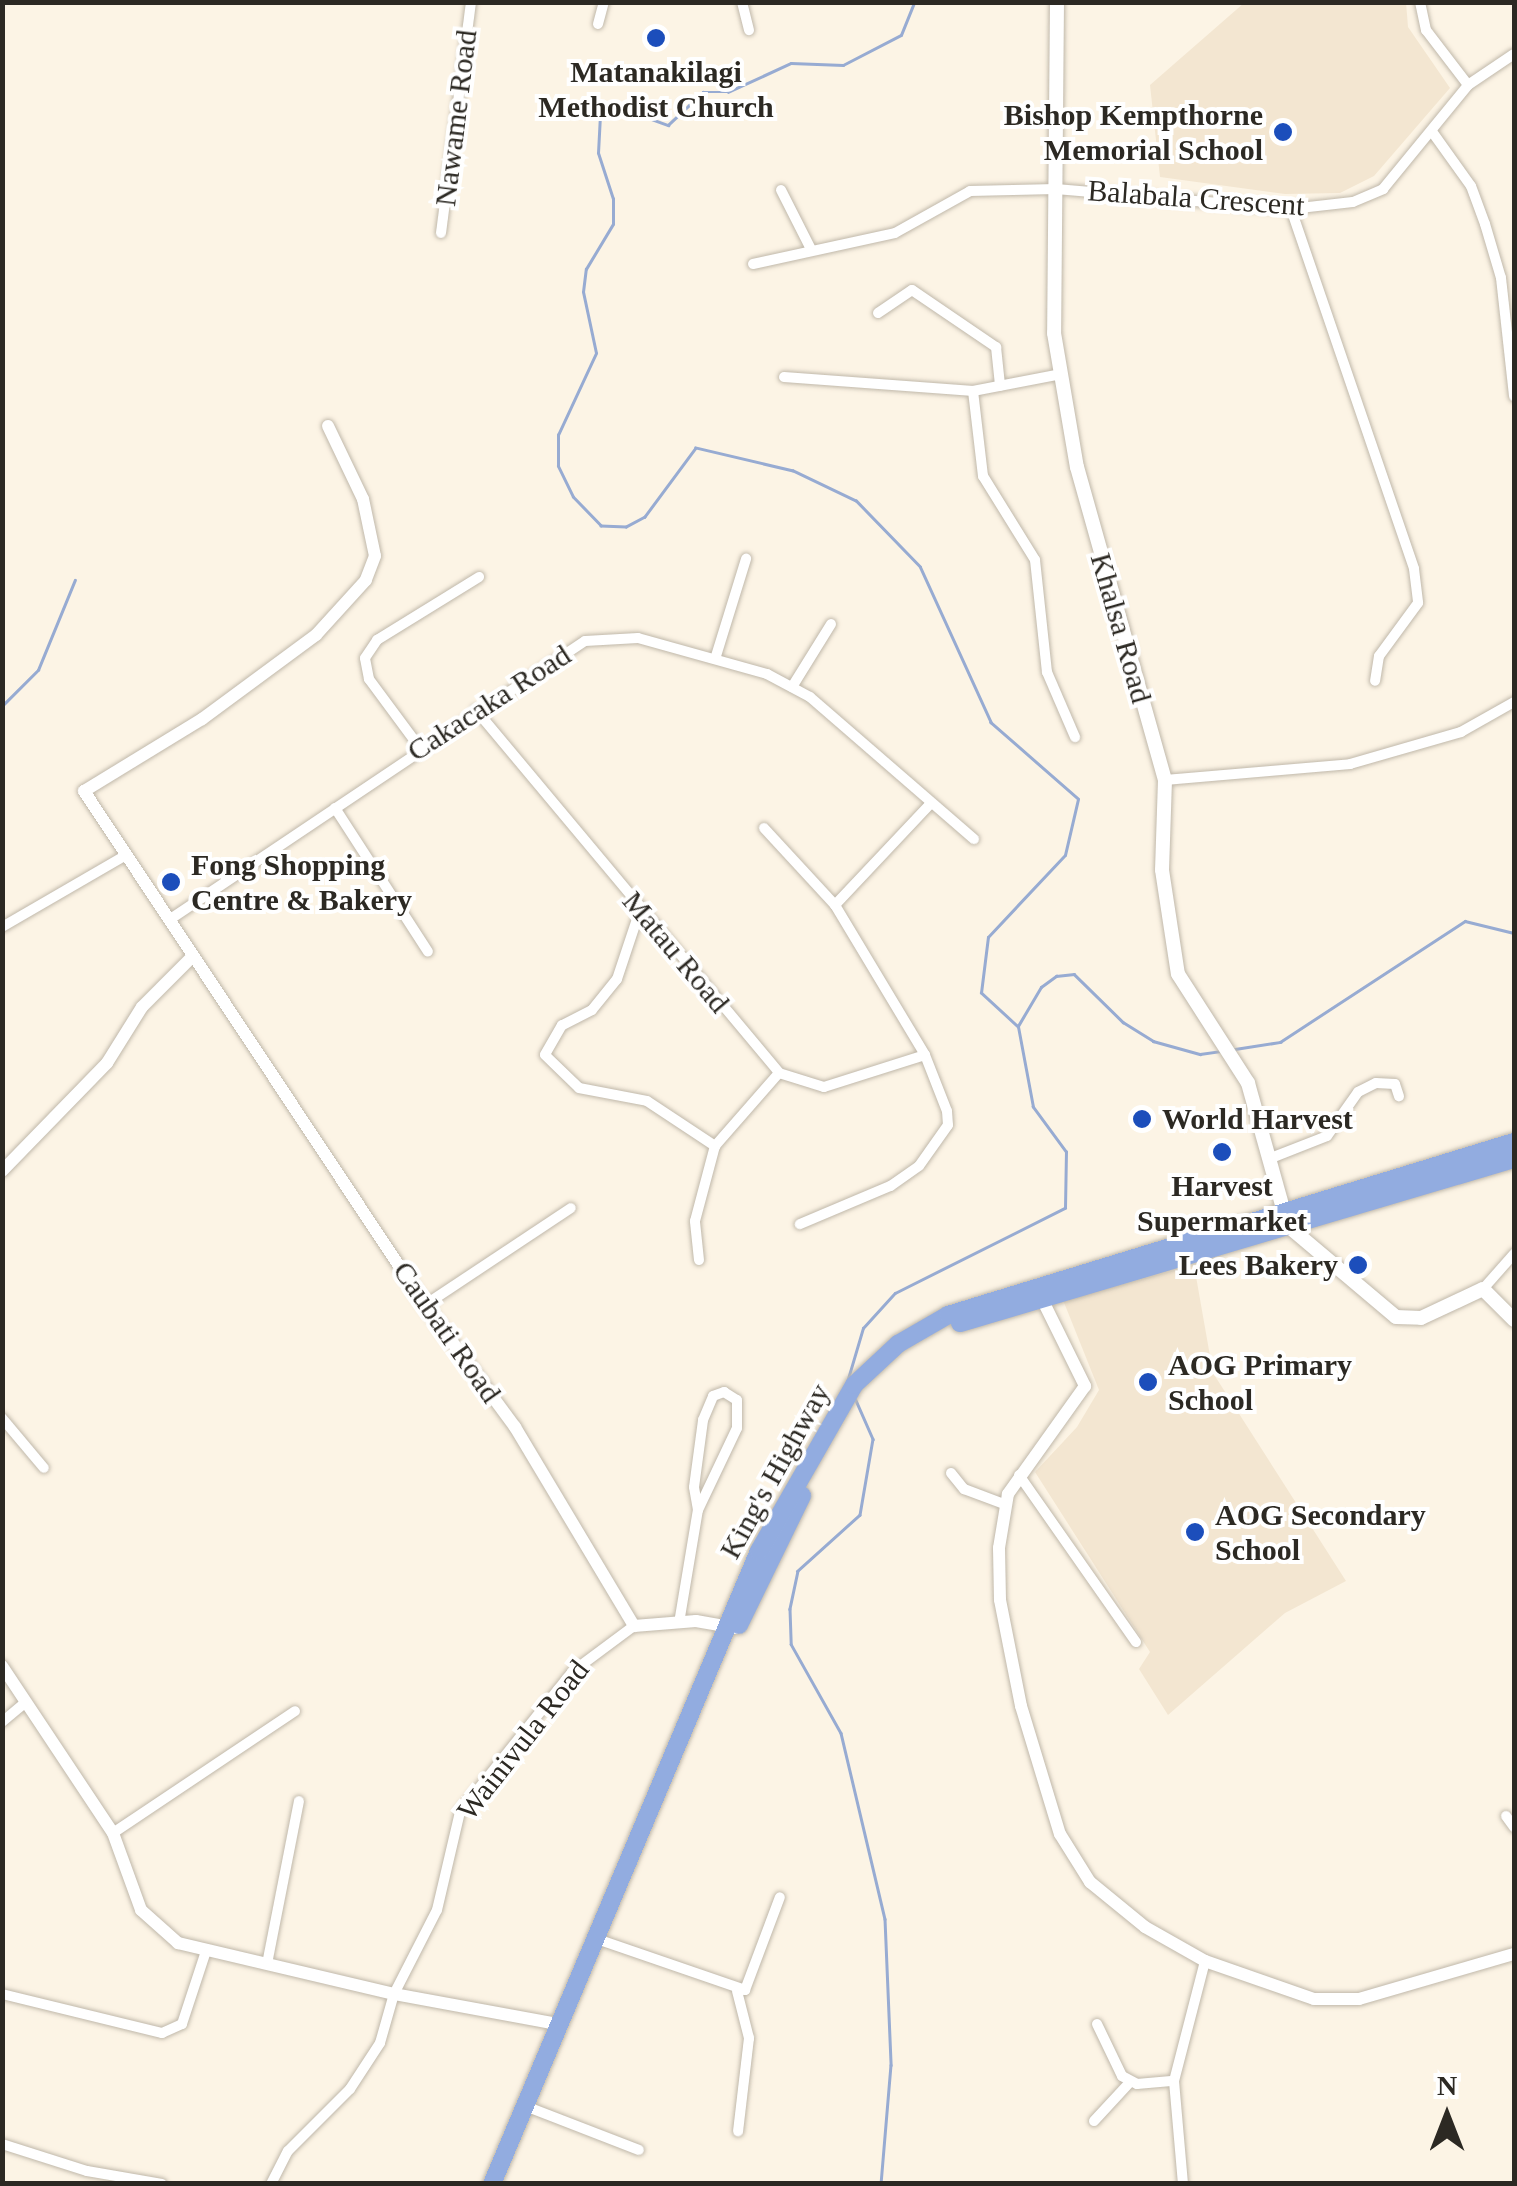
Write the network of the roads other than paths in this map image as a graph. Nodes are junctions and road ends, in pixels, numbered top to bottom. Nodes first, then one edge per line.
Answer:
1 (471, 2) edge
2 (604, 2) edge
3 (742, 2) edge
4 (1420, 2) edge
5 (1055, 3) edge
6 (598, 24) dead end
7 (748, 30) dead end
8 (1514, 54) edge
9 (1468, 84) junction
10 (1433, 132) junction
11 (1056, 189) junction
12 (781, 190) dead end
13 (1291, 209) junction
14 (441, 234) dead end
15 (812, 251) junction
16 (753, 264) dead end
17 (878, 313) dead end
18 (1061, 374) junction
19 (784, 377) dead end
20 (1000, 386) junction
21 (973, 391) junction
22 (1514, 396) edge
23 (328, 426) dead end
24 (746, 558) dead end
25 (479, 576) dead end
26 (831, 624) dead end
27 (716, 656) junction
28 (1375, 681) dead end
29 (792, 687) junction
30 (1514, 702) edge
31 (476, 710) junction
32 (1075, 737) dead end
33 (420, 748) junction
34 (1164, 780) junction
35 (931, 802) junction
36 (334, 808) junction
37 (764, 828) dead end
38 (974, 839) dead end
39 (126, 855) junction
40 (835, 905) junction
41 (640, 910) junction
42 (169, 920) junction
43 (2, 927) edge
44 (428, 952) dead end
45 (194, 956) junction
46 (926, 1055) junction
47 (779, 1073) junction
48 (1399, 1096) dead end
49 (1514, 1142) edge
50 (716, 1146) junction
51 (1271, 1158) junction
52 (1514, 1159) edge
53 (2, 1172) edge
54 (571, 1208) dead end
55 (1286, 1218) junction
56 (800, 1224) dead end
57 (1514, 1254) edge
58 (699, 1260) dead end
59 (1483, 1289) junction
60 (1038, 1290) junction
61 (425, 1304) junction
62 (1514, 1320) edge
63 (2, 1418) edge
64 (44, 1468) dead end
65 (951, 1473) dead end
66 (1019, 1474) junction
67 (1004, 1504) junction
68 (698, 1510) junction
69 (680, 1622) junction
70 (634, 1626) junction
71 (732, 1627) junction
72 (1136, 1642) dead end
73 (2, 1666) edge
74 (26, 1702) junction
75 (295, 1711) dead end
76 (2, 1722) edge
77 (300, 1802) dead end
78 (1506, 1816) dead end
79 (1514, 1826) edge
80 (113, 1833) junction
81 (780, 1896) dead end
82 (599, 1940) junction
83 (206, 1954) junction
84 (1514, 1954) edge
85 (1206, 1961) junction
86 (268, 1964) junction
87 (737, 1991) junction
88 (2, 1994) edge
89 (394, 1994) junction
90 (558, 2024) junction
91 (1097, 2024) dead end
92 (1174, 2080) junction
93 (1131, 2081) junction
94 (530, 2108) junction
95 (1094, 2121) dead end
96 (738, 2131) dead end
97 (2, 2144) edge
98 (640, 2150) dead end
99 (162, 2184) edge
100 (271, 2184) edge
101 (492, 2184) edge
102 (505, 2184) edge
103 (1183, 2184) edge

1 - 14 street, Nawame Road
2 - 6 street
3 - 7 street
4 - 9 street
5 - 11 main road, Khalsa Road
8 - 9 street, Balabala Crescent
9 - 10 street, Balabala Crescent
10 - 13 street, Balabala Crescent
10 - 22 street
11 - 13 street, Balabala Crescent
11 - 15 street, Balabala Crescent
11 - 18 main road, Khalsa Road
12 - 15 street
13 - 28 street
15 - 16 street, Balabala Crescent
17 - 20 street
18 - 20 street
18 - 34 main road, Khalsa Road
19 - 21 street
20 - 21 street
21 - 32 street
23 - 39 street, Caubati Road
24 - 27 street
25 - 33 street
26 - 29 street
27 - 29 street, Cakacaka Road
27 - 31 street, Cakacaka Road
29 - 35 street, Cakacaka Road
30 - 34 street
31 - 33 street, Cakacaka Road
31 - 41 street, Matau Road
33 - 36 street, Cakacaka Road
34 - 51 main road, Khalsa Road
35 - 38 street, Cakacaka Road
35 - 40 street
36 - 42 street, Cakacaka Road
36 - 44 street
37 - 40 street
39 - 42 street, Caubati Road
39 - 43 street
40 - 46 street
41 - 47 street, Matau Road
41 - 50 street
42 - 45 street, Caubati Road
45 - 53 street
45 - 61 street, Caubati Road
46 - 47 street
46 - 56 street
47 - 50 street
48 - 51 street
49 - 55 highway, King's Highway
50 - 58 street
51 - 55 main road, Khalsa Road
52 - 55 highway, King's Highway
54 - 61 street
55 - 59 main road
55 - 60 highway, King's Highway
57 - 59 street
59 - 62 main road
60 - 66 street
60 - 71 highway, King's Highway
61 - 70 street, Caubati Road
63 - 64 street
65 - 67 street
66 - 67 street
66 - 72 street
67 - 85 street
68 - 68 street
68 - 69 street
69 - 70 street
69 - 71 street
70 - 89 street, Wainivula Road
71 - 82 highway, King's Highway
73 - 74 street
74 - 76 street
74 - 80 street
75 - 80 street
77 - 86 street
78 - 79 street
80 - 83 street
81 - 87 street
82 - 87 street
82 - 90 highway, King's Highway
82 - 94 highway, King's Highway
83 - 86 street
83 - 88 street
84 - 85 street
85 - 92 street
86 - 89 street
87 - 96 street
89 - 90 street
89 - 100 street, Wainivula Road
90 - 94 highway, King's Highway
91 - 93 street
92 - 93 street
92 - 103 street
93 - 95 street
94 - 98 street
94 - 101 highway, King's Highway
94 - 102 highway, King's Highway
97 - 99 street

